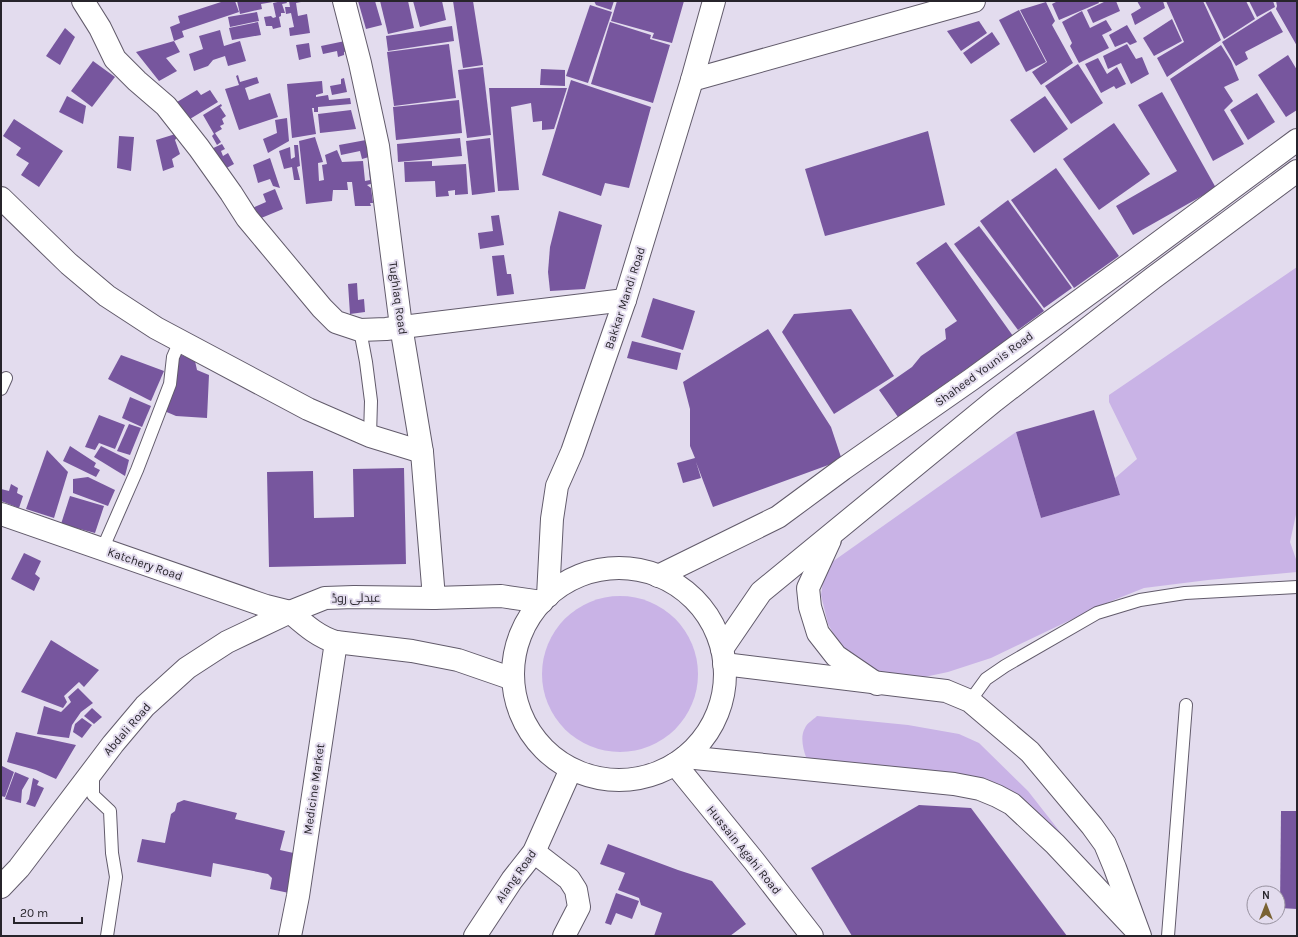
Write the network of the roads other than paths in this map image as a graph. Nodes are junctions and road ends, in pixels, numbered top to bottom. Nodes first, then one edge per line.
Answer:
1 (83, 1) edge
2 (344, 1) edge
3 (714, 1) edge
4 (974, 1) edge
5 (692, 80) junction
6 (1297, 140) edge
7 (1297, 171) edge
8 (1, 198) edge
9 (625, 300) junction
10 (401, 326) junction
11 (360, 330) junction
12 (180, 341) junction
13 (6, 378) dead end
14 (1, 389) edge
15 (370, 436) junction
16 (422, 452) junction
17 (1, 514) edge
18 (832, 535) junction
19 (102, 550) junction
20 (658, 576) junction
21 (1297, 587) edge
22 (434, 598) junction
23 (545, 599) junction
24 (290, 612) junction
25 (336, 642) junction
26 (723, 656) junction
27 (513, 679) junction
28 (877, 684) junction
29 (970, 701) junction
30 (1186, 705) dead end
31 (680, 761) junction
32 (571, 768) junction
33 (93, 770) junction
34 (534, 852) junction
35 (1, 887) edge
36 (1138, 933) edge
37 (107, 936) edge
38 (290, 936) edge
39 (475, 936) edge
40 (564, 936) edge
41 (812, 936) edge
42 (1168, 936) edge

1 - 11 main road
2 - 10 main road, Tughlaq Road
3 - 5 main road, Bakkar Mandi Road
4 - 5 main road
5 - 9 main road, Bakkar Mandi Road
6 - 20 main road, Shaheed Younis Road
7 - 18 main road
8 - 12 main road
9 - 10 main road
9 - 23 main road, Bakkar Mandi Road
10 - 11 main road
10 - 16 main road, Tughlaq Road
11 - 15 lane
12 - 15 main road
12 - 19 lane
13 - 14 lane
15 - 16 main road
16 - 22 main road, Tughlaq Road
17 - 19 main road, Katchery Road
18 - 26 main road
18 - 28 main road
19 - 24 main road, Katchery Road
20 - 23 main road
20 - 26 main road
21 - 29 lane
22 - 23 main road, عبدلی روڈ
22 - 24 main road, عبدلی روڈ
23 - 27 main road
24 - 25 main road
24 - 33 main road, Abdali Road
25 - 27 main road
25 - 38 main road, Medicine Market
26 - 28 main road
26 - 31 main road
27 - 32 main road
28 - 29 main road
29 - 36 main road
30 - 42 lane
31 - 32 main road
31 - 36 main road
31 - 41 main road, Hussain Agahi Road
32 - 34 main road, Alang Road
33 - 35 main road, Abdali Road
33 - 37 lane
34 - 39 main road, Alang Road
34 - 40 main road

